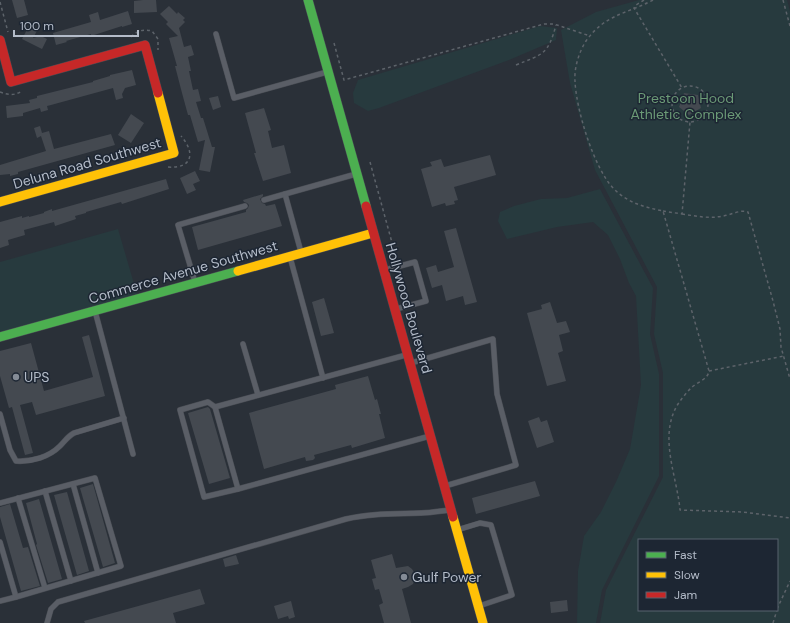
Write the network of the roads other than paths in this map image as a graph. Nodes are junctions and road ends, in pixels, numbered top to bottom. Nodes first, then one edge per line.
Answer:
1 (308, 0) edge
2 (216, 34) dead end
3 (0, 40) edge
4 (328, 72) junction
5 (357, 174) junction
6 (285, 194) junction
7 (264, 200) dead end
8 (0, 202) edge
9 (245, 206) dead end
10 (373, 233) junction
11 (301, 253) junction
12 (289, 256) junction
13 (384, 271) junction
14 (195, 283) junction
15 (95, 310) junction
16 (395, 310) junction
17 (0, 337) edge
18 (243, 344) dead end
19 (409, 359) junction
20 (323, 378) junction
21 (258, 395) junction
22 (215, 407) junction
23 (0, 414) edge
24 (124, 418) junction
25 (430, 436) junction
26 (133, 454) dead end
27 (73, 484) junction
28 (444, 486) junction
29 (238, 490) junction
30 (45, 491) junction
31 (18, 498) junction
32 (0, 503) edge
33 (451, 510) junction
34 (456, 530) junction
35 (0, 542) edge
36 (2, 559) edge
37 (98, 573) junction
38 (71, 581) junction
39 (45, 588) junction
40 (16, 597) junction
41 (0, 601) edge
42 (478, 606) junction
43 (47, 623) edge
44 (483, 623) edge

1 - 4 street, Hollywood Boulevard
2 - 4 lane
3 - 8 street, Deluna Road Southwest
4 - 5 street, Hollywood Boulevard
5 - 6 lane
5 - 10 street, Hollywood Boulevard
6 - 7 lane
6 - 11 lane
9 - 14 lane
10 - 11 street, Commerce Avenue Southwest
10 - 13 street, Hollywood Boulevard
11 - 12 street, Commerce Avenue Southwest
12 - 14 street, Commerce Avenue Southwest
12 - 20 lane
13 - 16 street, Hollywood Boulevard
13 - 16 lane
14 - 15 street, Commerce Avenue Southwest
15 - 17 street, Commerce Avenue Southwest
15 - 24 lane
16 - 19 street, Hollywood Boulevard
18 - 21 lane
19 - 20 lane
19 - 25 street, Hollywood Boulevard
19 - 28 lane
20 - 21 lane
21 - 22 lane
22 - 29 lane
22 - 29 lane
23 - 24 lane
24 - 26 lane
25 - 28 street, Hollywood Boulevard
25 - 29 lane
27 - 30 lane
27 - 37 lane
27 - 37 lane
28 - 33 street, Hollywood Boulevard
30 - 31 lane
30 - 38 lane
31 - 32 lane
31 - 39 lane
33 - 34 street, Hollywood Boulevard
33 - 43 lane
34 - 42 street, Hollywood Boulevard
34 - 42 lane
35 - 36 lane
36 - 40 lane
37 - 38 lane
38 - 39 lane
39 - 40 lane
40 - 41 lane
42 - 44 street, Hollywood Boulevard

